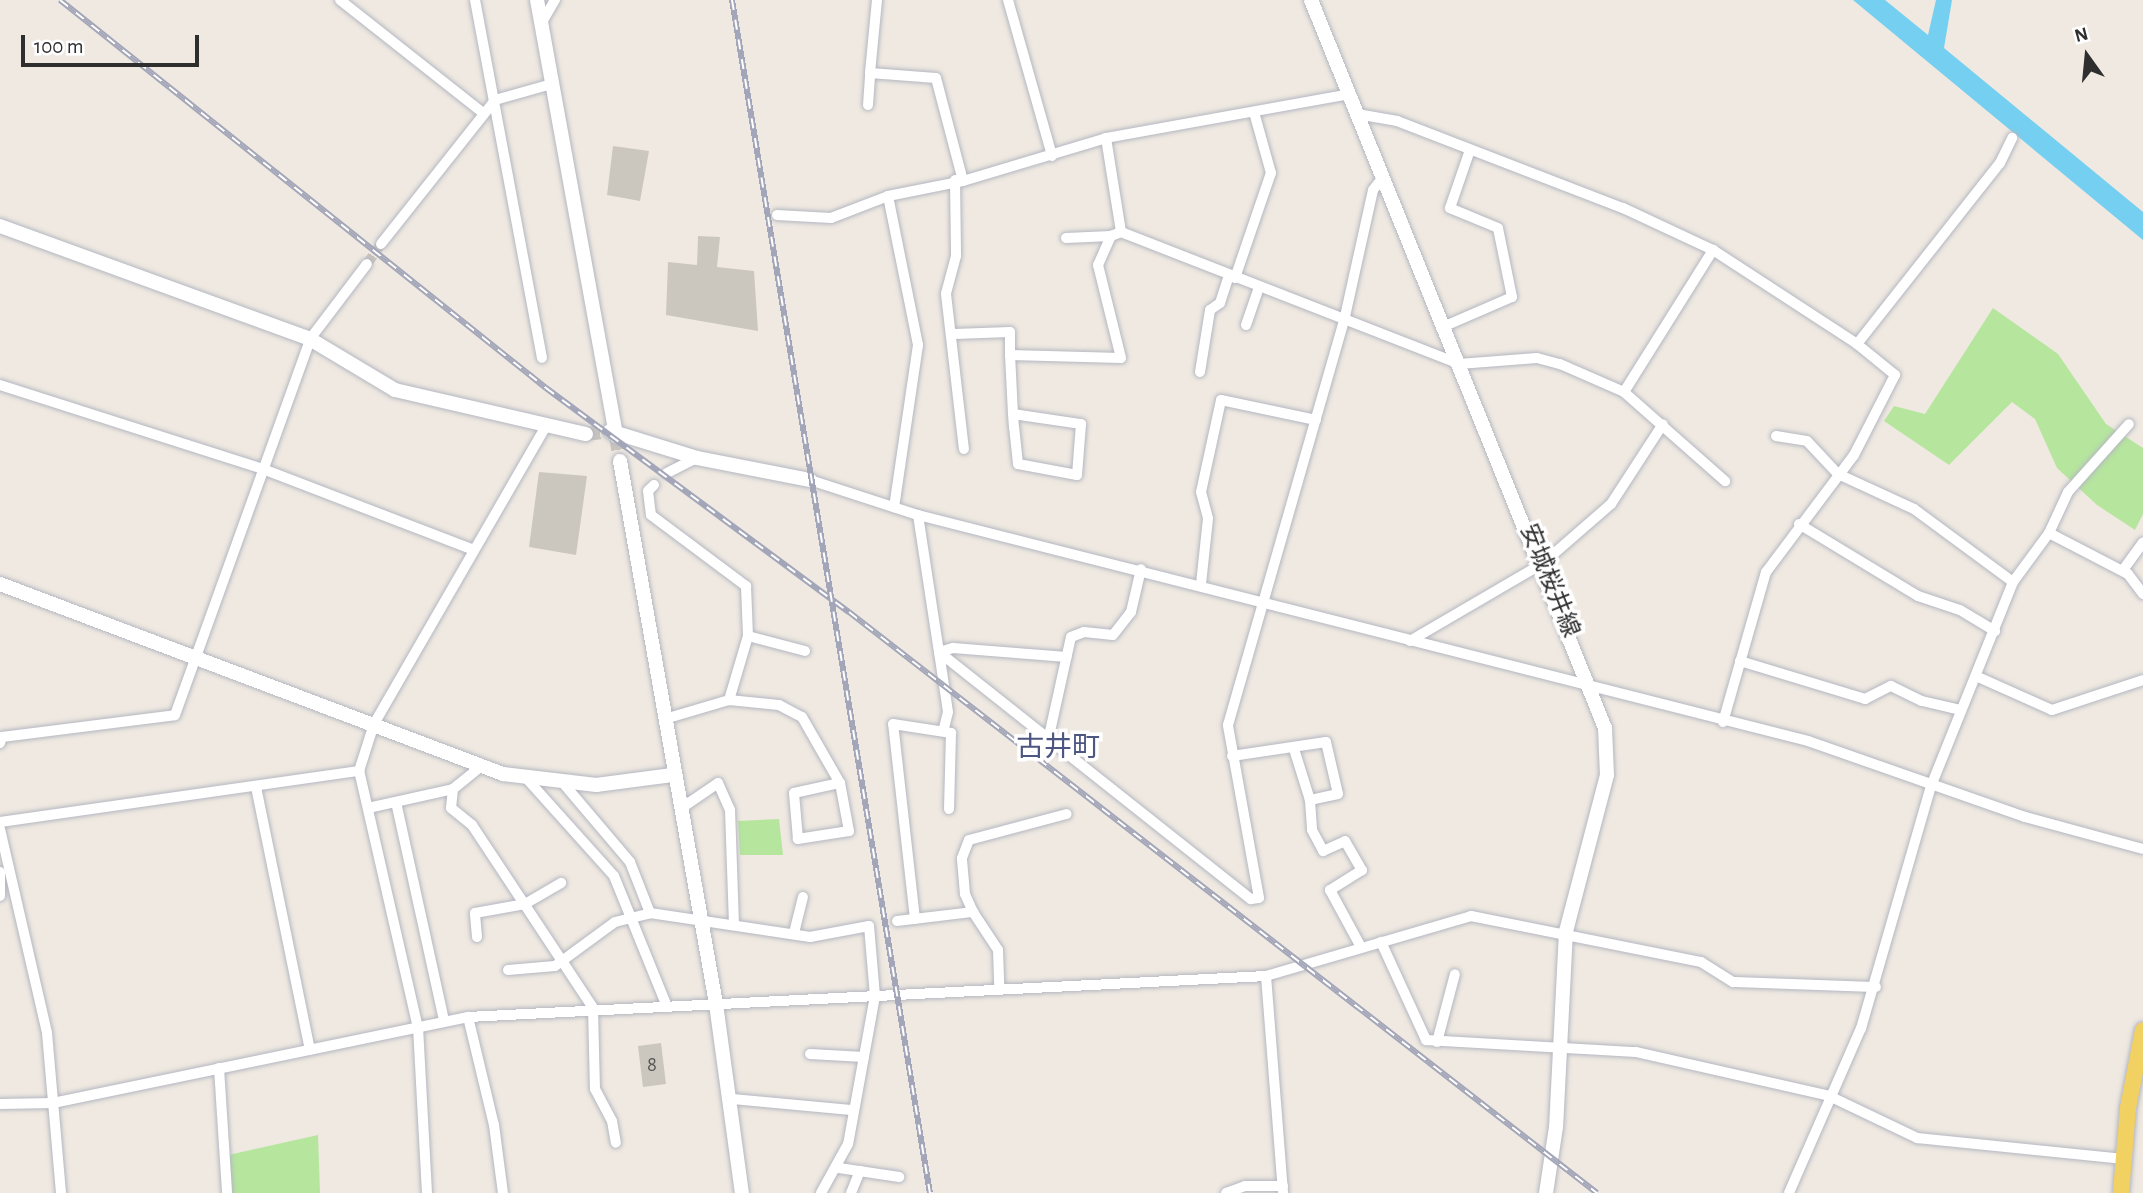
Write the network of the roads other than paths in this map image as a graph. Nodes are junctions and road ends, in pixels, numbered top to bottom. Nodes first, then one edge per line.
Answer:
1 (340, 0) edge
2 (475, 0) edge
3 (537, 0) edge
4 (555, 0) edge
5 (877, 0) edge
6 (1008, 0) edge
7 (1311, 0) edge
8 (541, 24) junction
9 (870, 73) junction
10 (552, 84) junction
11 (1350, 94) junction
12 (495, 100) junction
13 (868, 105) dead end
14 (1254, 112) junction
15 (483, 113) junction
16 (1357, 114) junction
17 (1106, 138) junction
18 (2012, 138) dead end
19 (1471, 150) junction
20 (1052, 156) junction
21 (1383, 177) junction
22 (959, 180) junction
23 (888, 196) junction
24 (777, 215) dead end
25 (0, 226) edge
26 (1116, 234) junction
27 (1066, 238) dead end
28 (381, 244) tunnel mouth
29 (1713, 250) junction
30 (367, 264) tunnel mouth
31 (1232, 277) junction
32 (1259, 288) junction
33 (1344, 321) junction
34 (1246, 325) dead end
35 (1445, 326) junction
36 (954, 334) junction
37 (310, 339) junction
38 (1857, 344) junction
39 (1010, 355) junction
40 (542, 358) dead end
41 (1460, 364) junction
42 (1200, 372) dead end
43 (0, 385) edge
44 (1624, 392) junction
45 (1013, 414) junction
46 (1315, 420) junction
47 (1663, 424) junction
48 (2129, 424) dead end
49 (546, 426) junction
50 (586, 434) tunnel mouth
51 (1776, 436) dead end
52 (964, 449) dead end
53 (697, 458) junction
54 (620, 461) tunnel mouth
55 (262, 469) junction
56 (667, 473) dead end
57 (1838, 474) junction
58 (810, 480) joint
59 (1726, 481) dead end
60 (654, 485) dead end
61 (894, 507) junction
62 (918, 515) junction
63 (1799, 524) junction
64 (2049, 533) junction
65 (2143, 542) edge
66 (471, 549) junction
67 (1542, 564) junction
68 (1141, 569) junction
69 (2123, 570) junction
70 (2013, 582) junction
71 (0, 584) edge
72 (1200, 584) junction
73 (2143, 594) edge
74 (1265, 602) junction
75 (1996, 631) junction
76 (748, 636) junction
77 (1410, 641) junction
78 (805, 651) dead end
79 (939, 652) junction
80 (1067, 657) junction
81 (197, 658) junction
82 (1740, 661) junction
83 (1978, 677) junction
84 (2143, 680) edge
85 (1592, 690) junction
86 (729, 700) junction
87 (1960, 710) junction
88 (664, 719) junction
89 (1723, 722) junction
90 (374, 724) junction
91 (944, 728) junction
92 (1049, 736) junction
93 (0, 743) edge
94 (1294, 749) junction
95 (1232, 756) junction
96 (481, 766) junction
97 (359, 771) junction
98 (672, 775) junction
99 (527, 779) junction
100 (563, 783) junction
101 (840, 783) junction
102 (1931, 786) junction
103 (256, 787) junction
104 (453, 789) junction
105 (1310, 800) junction
106 (396, 802) junction
107 (368, 808) junction
108 (680, 809) junction
109 (948, 809) dead end
110 (1067, 814) dead end
111 (0, 822) edge
112 (0, 829) edge
113 (2143, 849) edge
114 (0, 872) edge
115 (1, 883) edge
116 (561, 883) dead end
117 (0, 896) edge
118 (803, 897) dead end
119 (525, 904) junction
120 (973, 912) junction
121 (650, 913) junction
122 (699, 917) junction
123 (629, 918) junction
124 (915, 919) junction
125 (897, 921) dead end
126 (734, 922) junction
127 (1566, 931) junction
128 (794, 933) junction
129 (477, 937) dead end
130 (1381, 942) junction
131 (1361, 947) junction
132 (564, 961) junction
133 (508, 970) dead end
134 (1455, 974) dead end
135 (1266, 976) junction
136 (1876, 987) junction
137 (999, 988) junction
138 (875, 996) junction
139 (666, 1004) junction
140 (716, 1004) junction
141 (593, 1008) junction
142 (468, 1017) junction
143 (444, 1020) junction
144 (418, 1028) junction
145 (2143, 1030) edge
146 (1437, 1042) junction
147 (1560, 1044) junction
148 (310, 1049) junction
149 (810, 1054) dead end
150 (864, 1057) junction
151 (219, 1068) junction
152 (1829, 1096) junction
153 (732, 1099) junction
154 (53, 1102) junction
155 (0, 1104) edge
156 (851, 1110) junction
157 (616, 1143) dead end
158 (2124, 1159) junction
159 (839, 1168) junction
160 (860, 1171) junction
161 (899, 1177) dead end
162 (1283, 1189) edge
163 (61, 1193) edge
164 (227, 1193) edge
165 (427, 1193) edge
166 (503, 1193) edge
167 (742, 1193) edge
168 (821, 1193) edge
169 (851, 1193) edge
170 (1226, 1193) edge
171 (1546, 1193) edge
172 (1789, 1193) edge
173 (2121, 1193) edge

1 - 15 street
2 - 12 street
3 - 8 street
4 - 8 street
5 - 9 street
6 - 20 street
7 - 11 street, 安城桜井線
8 - 10 street
9 - 13 street
9 - 22 street
10 - 12 street
10 - 53 street
11 - 14 street
11 - 16 street, 安城桜井線
12 - 15 street
12 - 40 street
14 - 17 street
14 - 31 street
15 - 28 street
16 - 19 street
16 - 21 street, 安城桜井線
17 - 20 street
17 - 26 street
18 - 38 street
19 - 29 street
19 - 35 street
20 - 22 street
21 - 33 street
21 - 35 street, 安城桜井線
22 - 23 street
22 - 36 street
23 - 24 street
23 - 61 street
25 - 37 street
26 - 27 street
26 - 31 street
26 - 39 street
29 - 38 street
29 - 44 street
30 - 37 street
31 - 32 street
31 - 42 street
32 - 33 street
32 - 34 street
33 - 41 street
33 - 46 street
35 - 41 street, 安城桜井線
36 - 39 street
36 - 52 street
37 - 49 street
37 - 55 street
38 - 57 street
39 - 45 street
41 - 44 street
41 - 67 street, 安城桜井線
43 - 55 street
44 - 47 street
45 - 45 street
46 - 72 street
46 - 74 street
47 - 59 street
47 - 67 street
48 - 64 street
49 - 50 street
49 - 66 street
51 - 57 street
53 - 56 street
53 - 58 street
54 - 88 street
55 - 66 street
55 - 81 street
57 - 63 street
57 - 70 street
58 - 61 street
60 - 76 street
61 - 62 street
62 - 68 street
62 - 79 street
63 - 75 street
63 - 82 street
64 - 69 street
64 - 70 street
65 - 69 street
66 - 90 street
67 - 77 street
67 - 85 street, 安城桜井線
68 - 72 street
68 - 80 street
69 - 73 street
70 - 75 street
71 - 81 street
72 - 74 street
74 - 77 street
74 - 95 street
75 - 83 street
76 - 78 street
76 - 86 street
77 - 85 street
79 - 80 street
79 - 91 street
79 - 92 street
80 - 92 street
81 - 90 street
81 - 93 street
82 - 87 street
82 - 89 street
83 - 84 street
83 - 87 street
85 - 89 street
85 - 127 street, 安城桜井線
86 - 88 street
86 - 101 street
87 - 102 street
88 - 98 street
89 - 102 street
90 - 96 street
90 - 97 street
91 - 109 street
91 - 124 street
92 - 95 street
94 - 95 street
94 - 105 street
94 - 105 street
96 - 99 street
96 - 104 street
97 - 103 street
97 - 107 street
98 - 100 street
98 - 108 street
99 - 100 street
99 - 123 street
100 - 121 street
101 - 101 street
102 - 113 street
102 - 136 street
103 - 111 street
103 - 148 street
104 - 106 street
104 - 119 street
105 - 131 street
106 - 107 street
106 - 143 street
107 - 144 street
108 - 122 street
108 - 126 street
110 - 120 street
112 - 154 street
114 - 115 street
115 - 117 street
116 - 119 street
118 - 128 street
119 - 129 street
119 - 132 street
120 - 124 street
120 - 137 street
121 - 122 street
121 - 123 street
122 - 126 street
122 - 140 street
123 - 132 street
123 - 139 street
124 - 125 street
126 - 128 street
127 - 130 street
127 - 136 street
127 - 147 street, 安城桜井線
128 - 138 street
130 - 131 street
130 - 146 street
131 - 135 street
132 - 133 street
132 - 141 street
134 - 146 street
135 - 137 street
135 - 162 street
136 - 152 street
137 - 138 street
138 - 140 street
138 - 150 street
139 - 140 street
139 - 141 street
140 - 153 street
141 - 142 street
141 - 157 street
142 - 143 street
142 - 166 street
143 - 144 street
144 - 148 street
144 - 165 street
145 - 158 main road
146 - 147 street
147 - 152 street
147 - 171 street, 安城桜井線
148 - 151 street
149 - 150 street
150 - 156 street
151 - 154 street
151 - 164 street
152 - 158 street
152 - 172 street
153 - 156 street
153 - 167 street
154 - 155 street
154 - 163 street
156 - 159 street
158 - 173 main road
159 - 160 street
159 - 168 street
160 - 161 street
160 - 169 street
162 - 170 street

